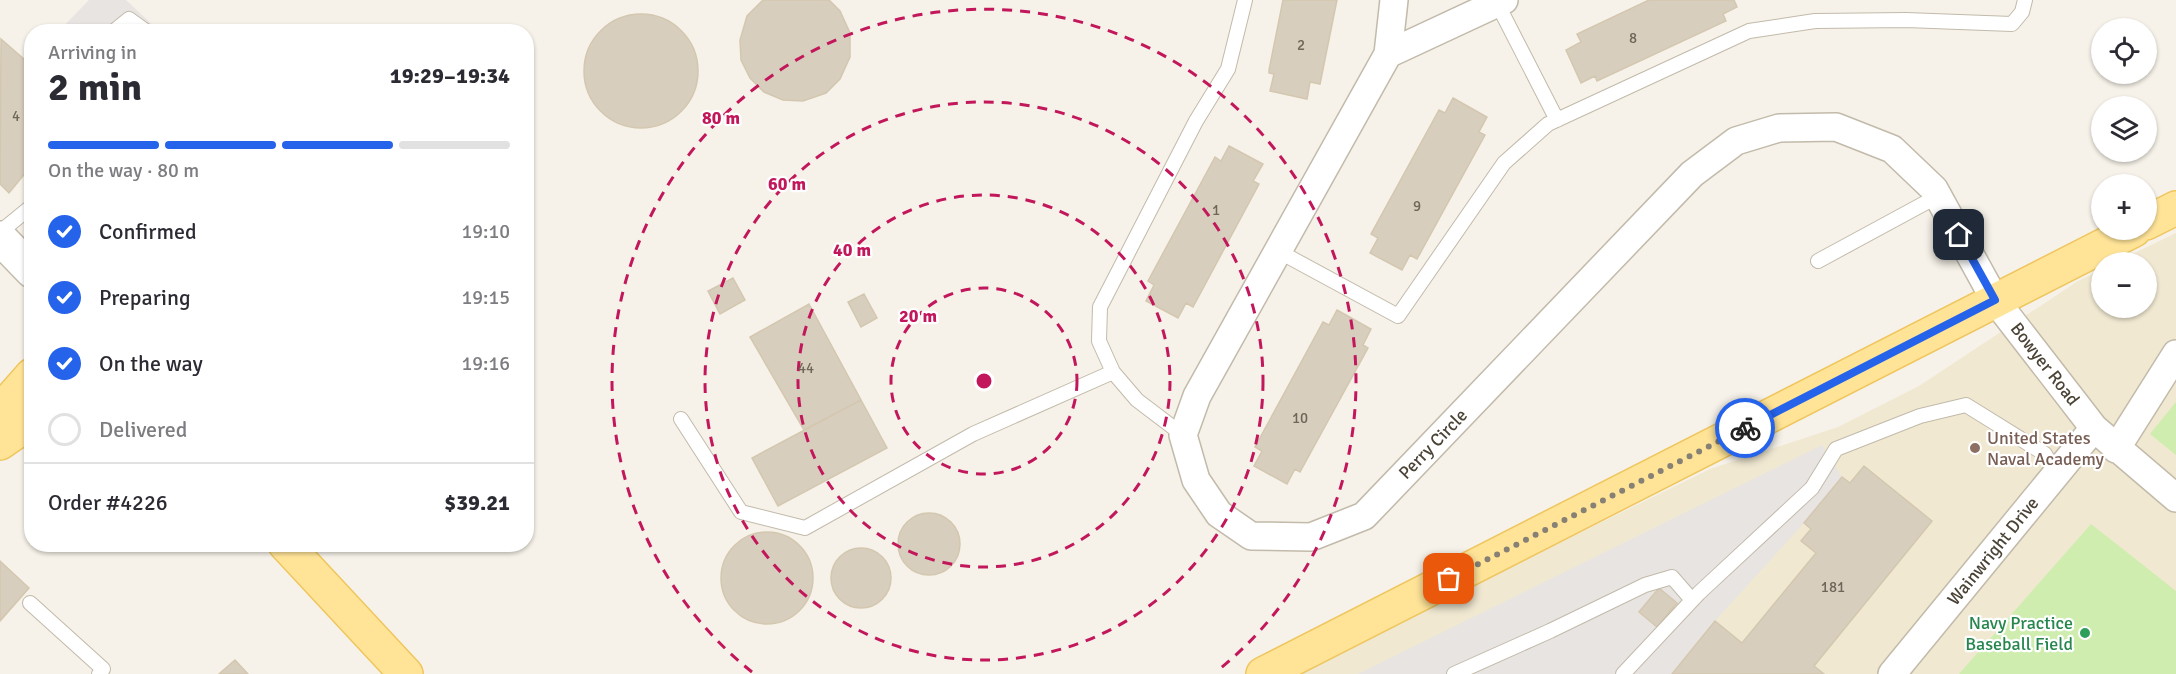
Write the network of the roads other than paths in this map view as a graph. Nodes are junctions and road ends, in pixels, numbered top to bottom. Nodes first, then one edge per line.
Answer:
1 (1245, 0) edge
2 (1394, 0) edge
3 (2025, 0) edge
4 (1497, 1) edge
5 (123, 24) edge
6 (136, 24) edge
7 (1388, 54) junction
8 (1557, 120) junction
9 (1938, 196) junction
10 (2176, 208) edge
11 (24, 212) edge
12 (2157, 218) edge
13 (0, 232) edge
14 (0, 238) edge
15 (2114, 240) edge
16 (1278, 251) junction
17 (1818, 261) dead end
18 (24, 263) edge
19 (1995, 300) junction
20 (2176, 354) edge
21 (1113, 372) junction
22 (24, 384) edge
23 (0, 411) edge
24 (681, 419) dead end
25 (24, 426) edge
26 (2094, 428) junction
27 (1183, 435) junction
28 (0, 443) edge
29 (2116, 448) junction
30 (2056, 474) junction
31 (2176, 498) edge
32 (292, 552) edge
33 (1692, 600) junction
34 (30, 603) dead end
35 (99, 674) edge
36 (406, 674) edge
37 (1263, 674) edge
38 (1454, 674) edge
39 (1623, 674) edge
40 (1893, 674) edge

1 - 21 lane
2 - 7 street
3 - 8 lane
4 - 7 street
4 - 8 lane
5 - 6 lane
7 - 16 street
8 - 16 lane
9 - 17 lane
9 - 19 street, Perry Circle
9 - 27 street, Perry Circle
10 - 12 main road
11 - 13 lane
14 - 18 street
15 - 19 main road
16 - 27 street
19 - 26 street, Bowyer Road
19 - 37 main road
20 - 29 street
21 - 24 lane
21 - 27 lane
22 - 23 main road
25 - 28 main road
26 - 29 street, Bowyer Road
26 - 30 street, Wainwright Drive
29 - 31 street, Bowyer Road
30 - 33 lane
30 - 40 street, Wainwright Drive
32 - 36 main road
33 - 38 lane
33 - 39 lane
34 - 35 lane

